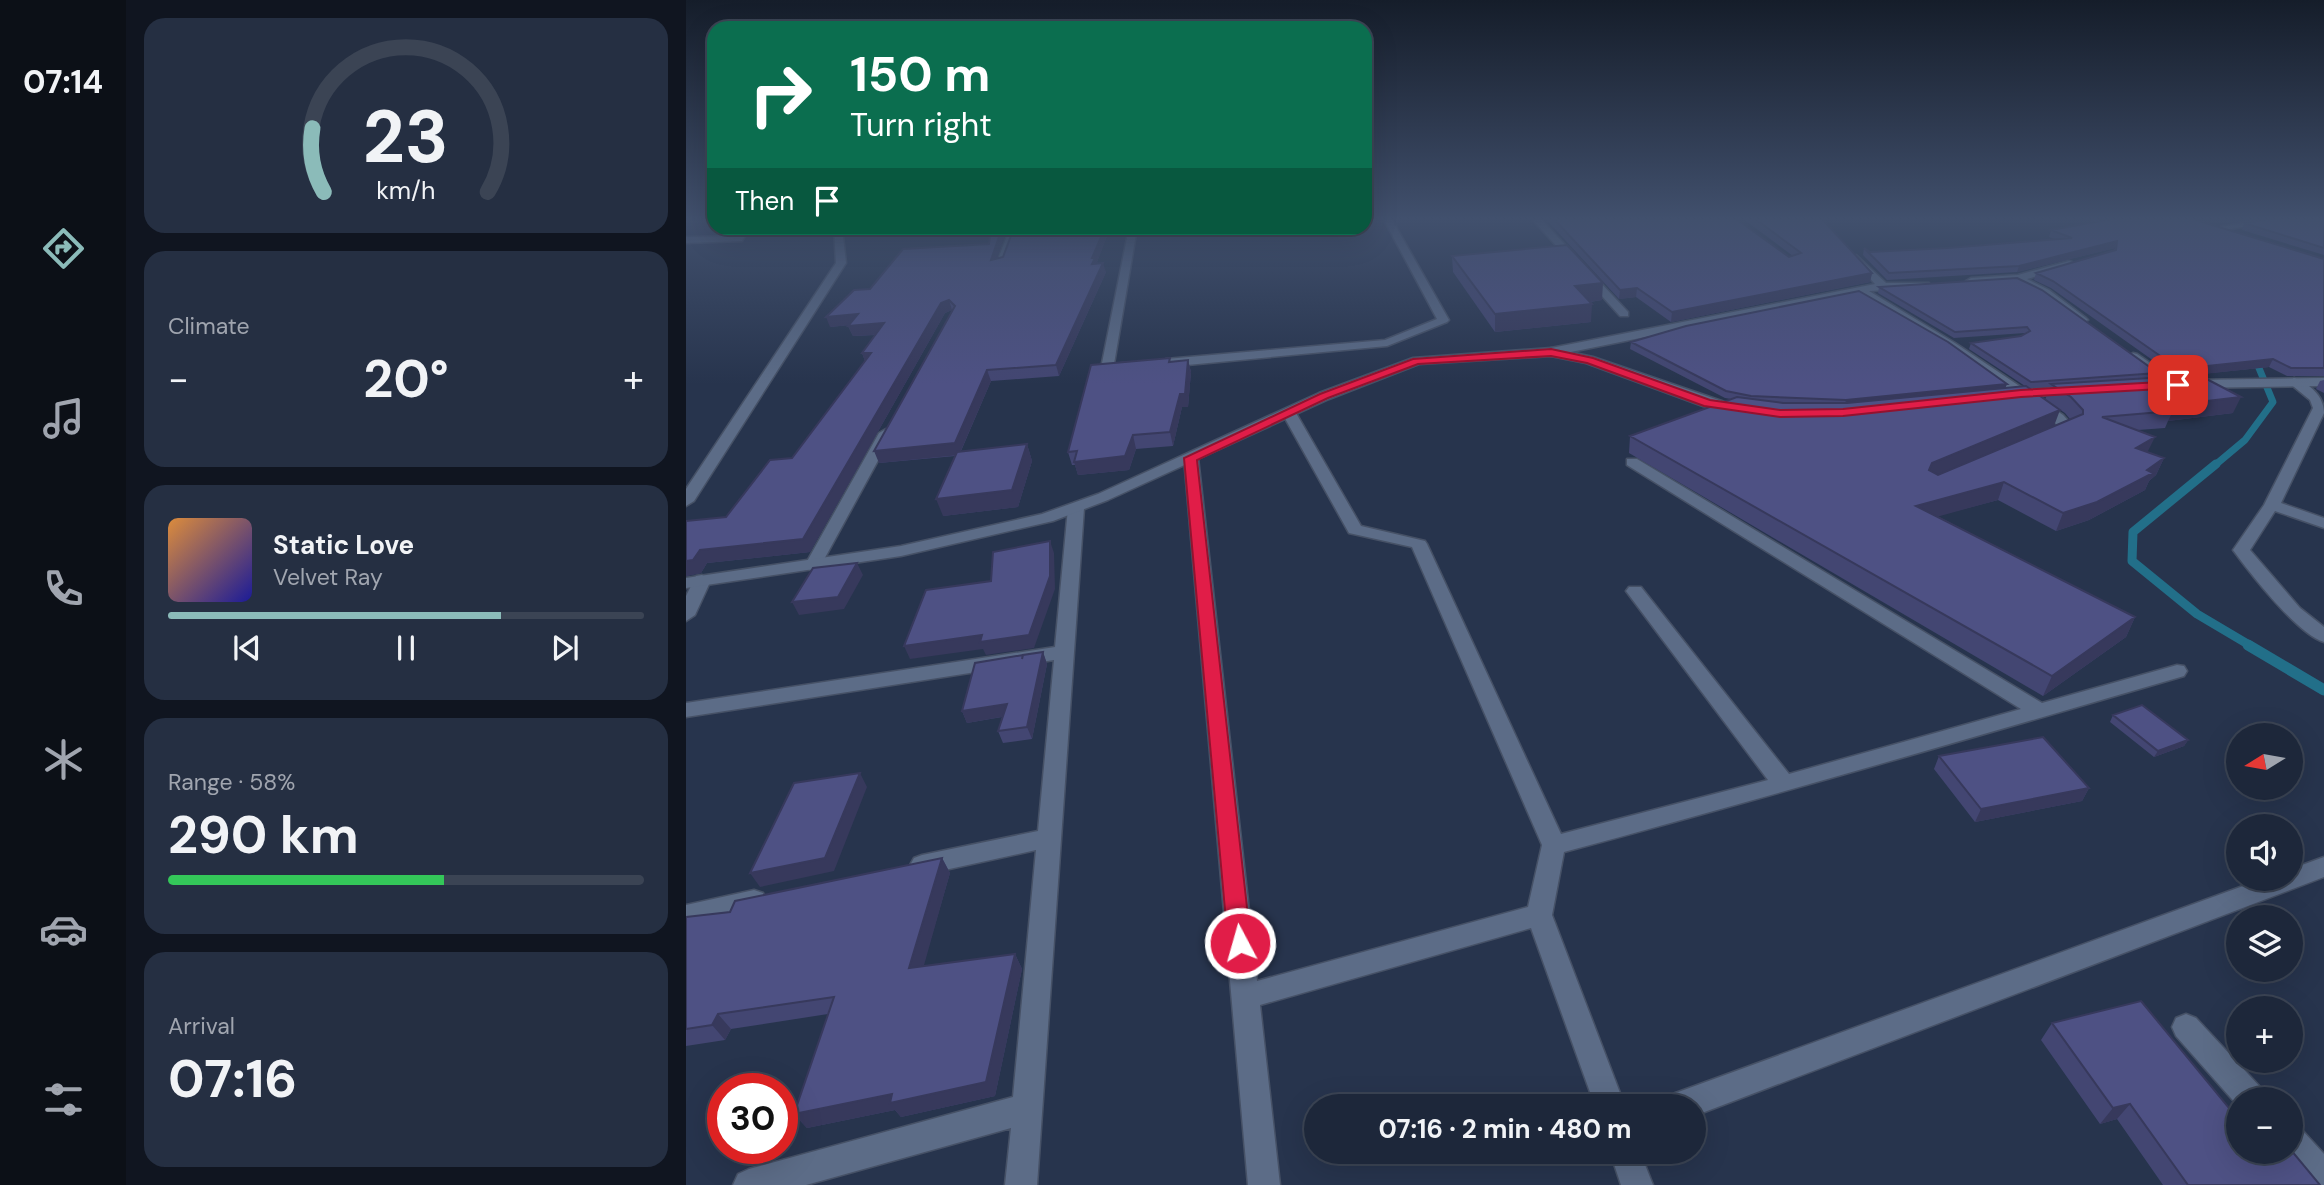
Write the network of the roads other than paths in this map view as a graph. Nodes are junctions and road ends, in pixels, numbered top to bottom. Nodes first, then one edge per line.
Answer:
1 (834, 273) edge
2 (1125, 273) edge
3 (1417, 273) edge
4 (1586, 273) edge
5 (1873, 273) edge
6 (2034, 273) edge
7 (2018, 278) junction
8 (1965, 282) edge
9 (1939, 284) edge
10 (1880, 286) junction
11 (1859, 290) junction
12 (1624, 314) dead end
13 (2088, 325) edge
14 (1978, 342) edge
15 (1951, 345) junction
16 (2121, 349) edge
17 (1551, 352) junction
18 (1147, 365) edge
19 (1134, 366) edge
20 (2294, 382) junction
21 (2324, 382) edge
22 (2178, 385) junction
23 (2152, 386) edge
24 (2089, 389) edge
25 (2021, 394) junction
26 (1994, 396) edge
27 (2322, 408) edge
28 (1756, 411) edge
29 (1289, 413) junction
30 (892, 423) edge
31 (2044, 439) edge
32 (1191, 458) junction
33 (1632, 462) edge
34 (686, 501) edge
35 (2272, 505) junction
36 (1076, 508) junction
37 (2324, 523) edge
38 (813, 565) junction
39 (694, 581) edge
40 (1634, 591) dead end
41 (686, 615) edge
42 (2324, 636) edge
43 (1064, 652) junction
44 (2177, 671) dead end
45 (686, 710) edge
46 (2040, 711) junction
47 (1784, 784) junction
48 (1049, 838) junction
49 (1554, 845) junction
50 (2324, 867) edge
51 (901, 870) edge
52 (780, 896) edge
53 (1539, 915) junction
54 (686, 916) edge
55 (1245, 996) junction
56 (2186, 1027) dead end
57 (2241, 1087) edge
58 (1606, 1094) edge
59 (1706, 1097) edge
60 (1028, 1108) junction
61 (2303, 1154) edge
62 (1629, 1164) edge
63 (2324, 1177) edge
64 (749, 1185) edge
65 (1021, 1185) edge
66 (1264, 1185) edge
67 (1637, 1185) edge

1 - 34 street
2 - 19 street
3 - 18 street
4 - 12 street
5 - 10 street
6 - 7 street
7 - 8 street
7 - 13 street
9 - 10 street
10 - 11 street
11 - 15 street
11 - 17 street
14 - 15 street
15 - 25 street
16 - 22 street
17 - 28 street
17 - 29 street
20 - 21 street
20 - 22 street
20 - 27 street
22 - 23 street
24 - 25 street
25 - 26 street
25 - 31 street
27 - 35 street
29 - 32 street
29 - 49 street
30 - 38 street
32 - 36 street
32 - 55 street
33 - 46 street
35 - 37 street
35 - 42 street
36 - 38 street
36 - 43 street
38 - 39 street
39 - 41 street
40 - 47 street
43 - 45 street
43 - 48 street
44 - 46 street
46 - 47 street
47 - 49 street
48 - 51 street
48 - 60 street
49 - 53 street
50 - 59 street
52 - 54 street
53 - 55 street
53 - 58 street
55 - 66 street
56 - 57 street
60 - 64 street
60 - 65 street
61 - 63 street
62 - 67 street

